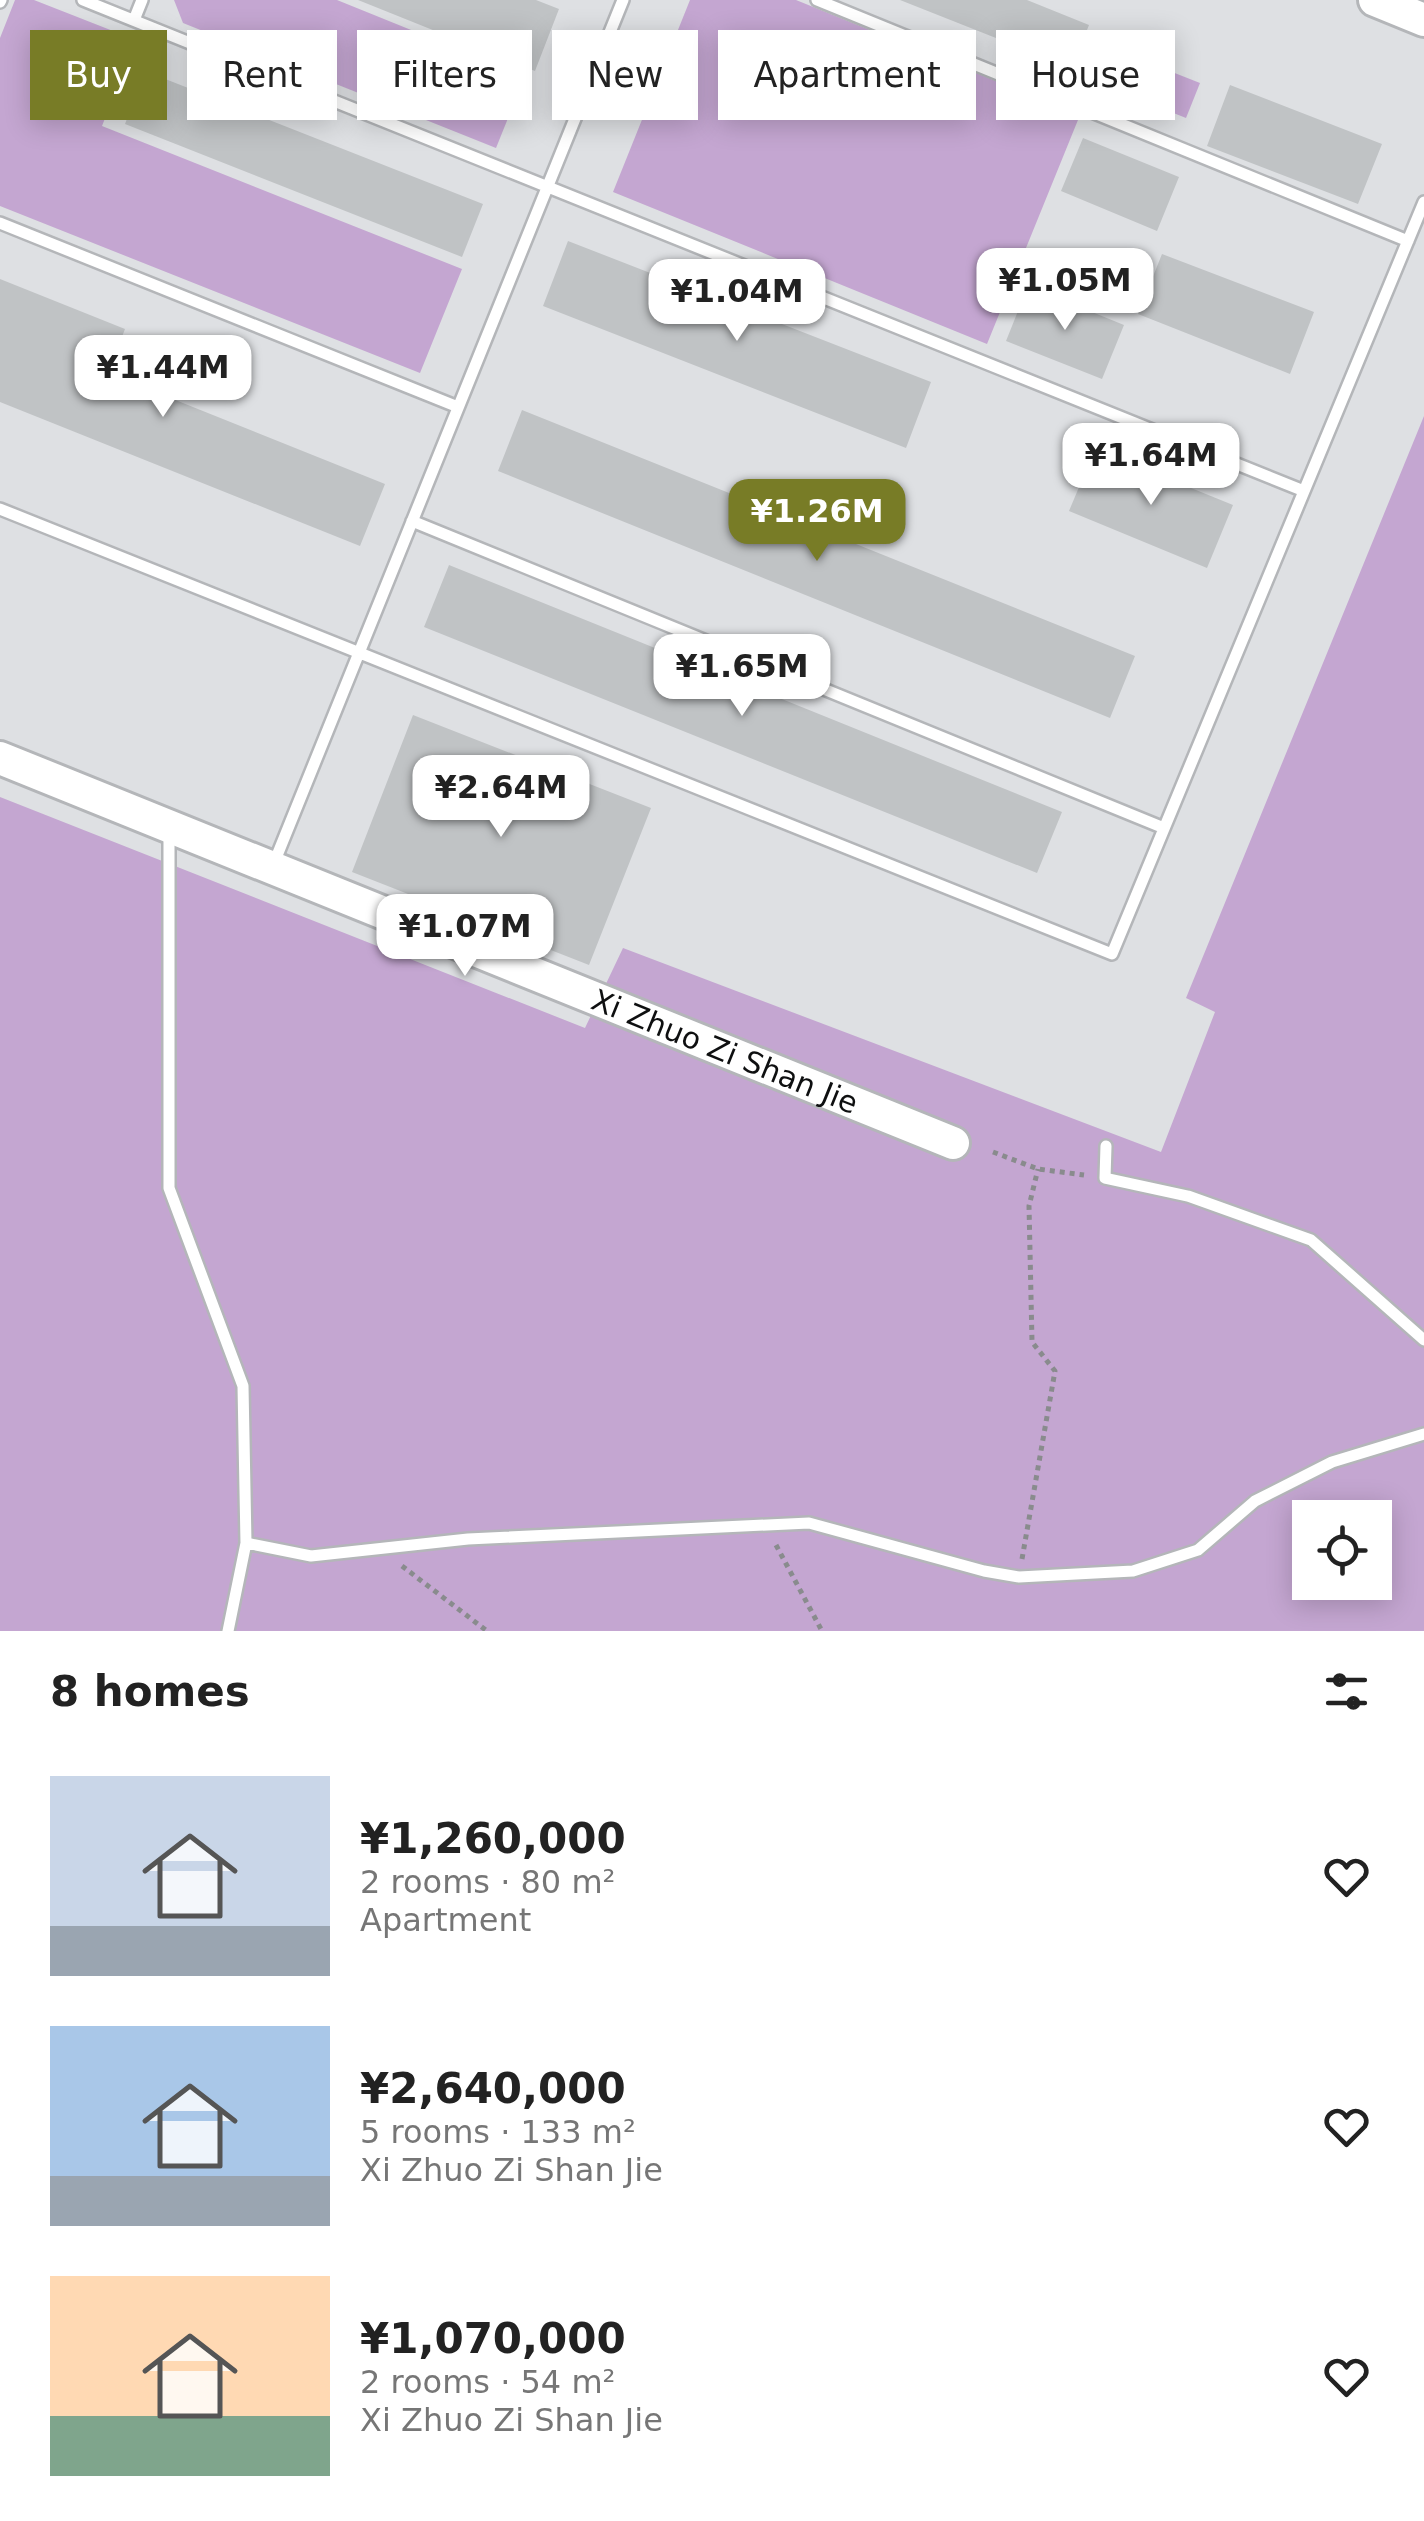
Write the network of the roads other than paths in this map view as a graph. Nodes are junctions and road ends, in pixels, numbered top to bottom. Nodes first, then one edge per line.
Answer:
1 (83, 0) edge
2 (142, 0) edge
3 (623, 0) edge
4 (816, 0) edge
5 (1375, 0) edge
6 (134, 20) junction
7 (1424, 20) edge
8 (547, 187) junction
9 (1424, 202) edge
10 (0, 223) edge
11 (1408, 241) junction
12 (458, 407) junction
13 (1304, 491) junction
14 (0, 509) edge
15 (412, 521) junction
16 (358, 652) junction
17 (0, 758) edge
18 (169, 825) junction
19 (1164, 828) junction
20 (272, 866) junction
21 (952, 1143) dead end
22 (1106, 1146) dead end
23 (1424, 1340) edge
24 (1424, 1434) edge
25 (246, 1543) junction
26 (228, 1631) edge

1 - 6 lane
2 - 6 lane
3 - 8 lane
4 - 11 lane
5 - 7 street
6 - 8 lane
8 - 12 lane
8 - 13 lane
9 - 11 lane
10 - 12 lane
11 - 13 lane
12 - 15 lane
13 - 19 lane
14 - 16 lane
15 - 16 lane
15 - 19 lane
16 - 19 lane
16 - 20 lane
17 - 18 street, Xi Zhuo Zi Shan Jie
18 - 20 street, Xi Zhuo Zi Shan Jie
18 - 25 lane
20 - 21 street, Xi Zhuo Zi Shan Jie
22 - 23 lane
24 - 25 lane
25 - 26 lane

